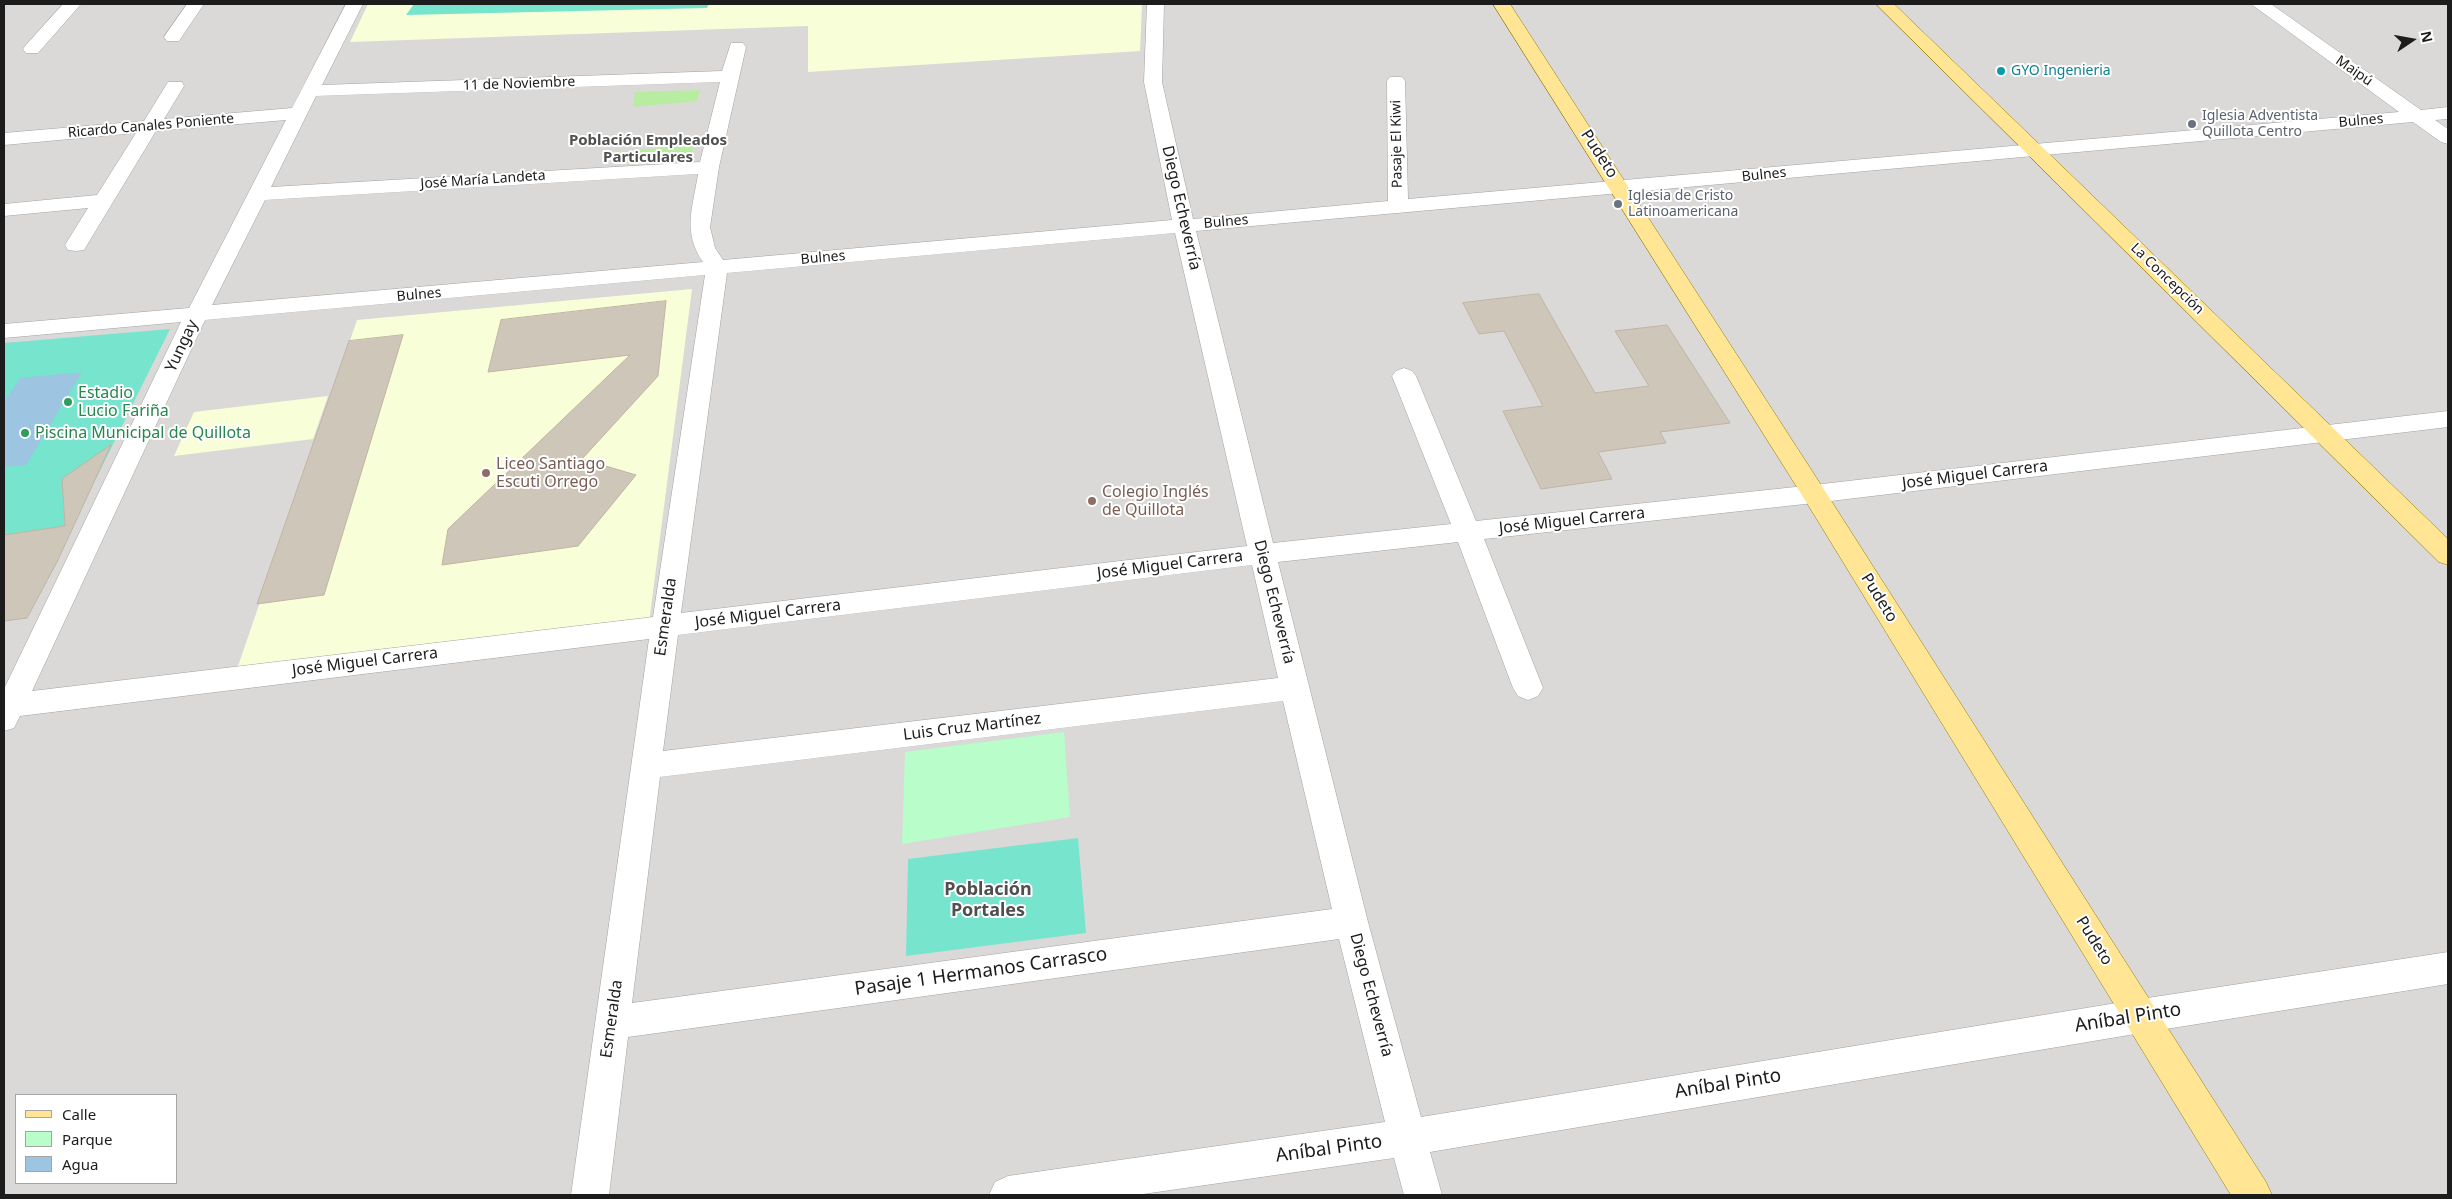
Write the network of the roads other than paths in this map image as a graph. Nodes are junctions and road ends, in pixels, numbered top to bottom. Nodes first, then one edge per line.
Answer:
1 (72, 4) edge
2 (195, 4) edge
3 (354, 4) edge
4 (1155, 4) edge
5 (1501, 4) edge
6 (1885, 4) edge
7 (2260, 4) edge
8 (173, 37) dead end
9 (737, 47) dead end
10 (32, 50) dead end
11 (729, 76) junction
12 (1396, 80) dead end
13 (175, 86) dead end
14 (309, 91) junction
15 (298, 113) junction
16 (2448, 113) edge
17 (2418, 116) junction
18 (149, 126) junction
19 (4, 138) edge
20 (2448, 138) edge
21 (2033, 148) junction
22 (709, 166) junction
23 (1621, 188) junction
24 (258, 194) junction
25 (103, 201) junction
26 (1398, 207) junction
27 (4, 210) edge
28 (1184, 226) junction
29 (76, 245) dead end
30 (717, 267) junction
31 (196, 315) junction
32 (4, 332) edge
33 (1404, 376) dead end
34 (2448, 419) edge
35 (2325, 432) junction
36 (1814, 494) junction
37 (1468, 533) junction
38 (1261, 554) junction
39 (2448, 554) edge
40 (664, 626) junction
41 (1295, 688) junction
42 (1528, 688) dead end
43 (7, 712) edge
44 (648, 766) junction
45 (1351, 922) junction
46 (2448, 968) edge
47 (2141, 1016) junction
48 (612, 1022) junction
49 (1409, 1137) junction
50 (590, 1195) edge
51 (1008, 1195) edge
52 (1423, 1195) edge
53 (2253, 1195) edge

1 - 10 street
2 - 8 street
3 - 14 street, Yungay
4 - 28 street, Diego Echeverría
5 - 23 main road, Pudeto
6 - 21 main road, La Concepción
7 - 17 street, Maipú
9 - 11 street
11 - 14 street, 11 de Noviembre
11 - 22 street
12 - 26 street, Pasaje El Kiwi
13 - 18 street
14 - 15 street, Yungay
15 - 18 street, Ricardo Canales Poniente
15 - 24 street, Yungay
16 - 17 street, Bulnes
17 - 20 street, Maipú
17 - 21 street, Bulnes
18 - 19 street, Ricardo Canales Poniente
18 - 25 street
21 - 23 street, Bulnes
21 - 35 main road, La Concepción
22 - 24 street, José María Landeta
22 - 30 street
23 - 26 street, Bulnes
23 - 36 main road, Pudeto
24 - 31 street, Yungay
25 - 27 street
25 - 29 street
26 - 28 street, Bulnes
28 - 30 street, Bulnes
28 - 38 street, Diego Echeverría
30 - 31 street, Bulnes
30 - 40 street, Esmeralda
31 - 32 street, Bulnes
31 - 43 street, Yungay
33 - 37 street
34 - 35 street, José Miguel Carrera
35 - 36 street, José Miguel Carrera
35 - 39 main road, La Concepción
36 - 37 street, José Miguel Carrera
36 - 47 main road, Pudeto
37 - 38 street, José Miguel Carrera
37 - 42 street
38 - 40 street, José Miguel Carrera
38 - 41 street, Diego Echeverría
40 - 43 street, José Miguel Carrera
40 - 44 street, Esmeralda
41 - 44 street, Luis Cruz Martínez
41 - 45 street, Diego Echeverría
44 - 48 street, Esmeralda
45 - 48 street, Pasaje 1 Hermanos Carrasco
45 - 49 street, Diego Echeverría
46 - 47 street, Aníbal Pinto
47 - 49 street, Aníbal Pinto
47 - 53 main road, Pudeto
48 - 50 street, Esmeralda
49 - 51 street, Aníbal Pinto
49 - 52 street, Diego Echeverría

